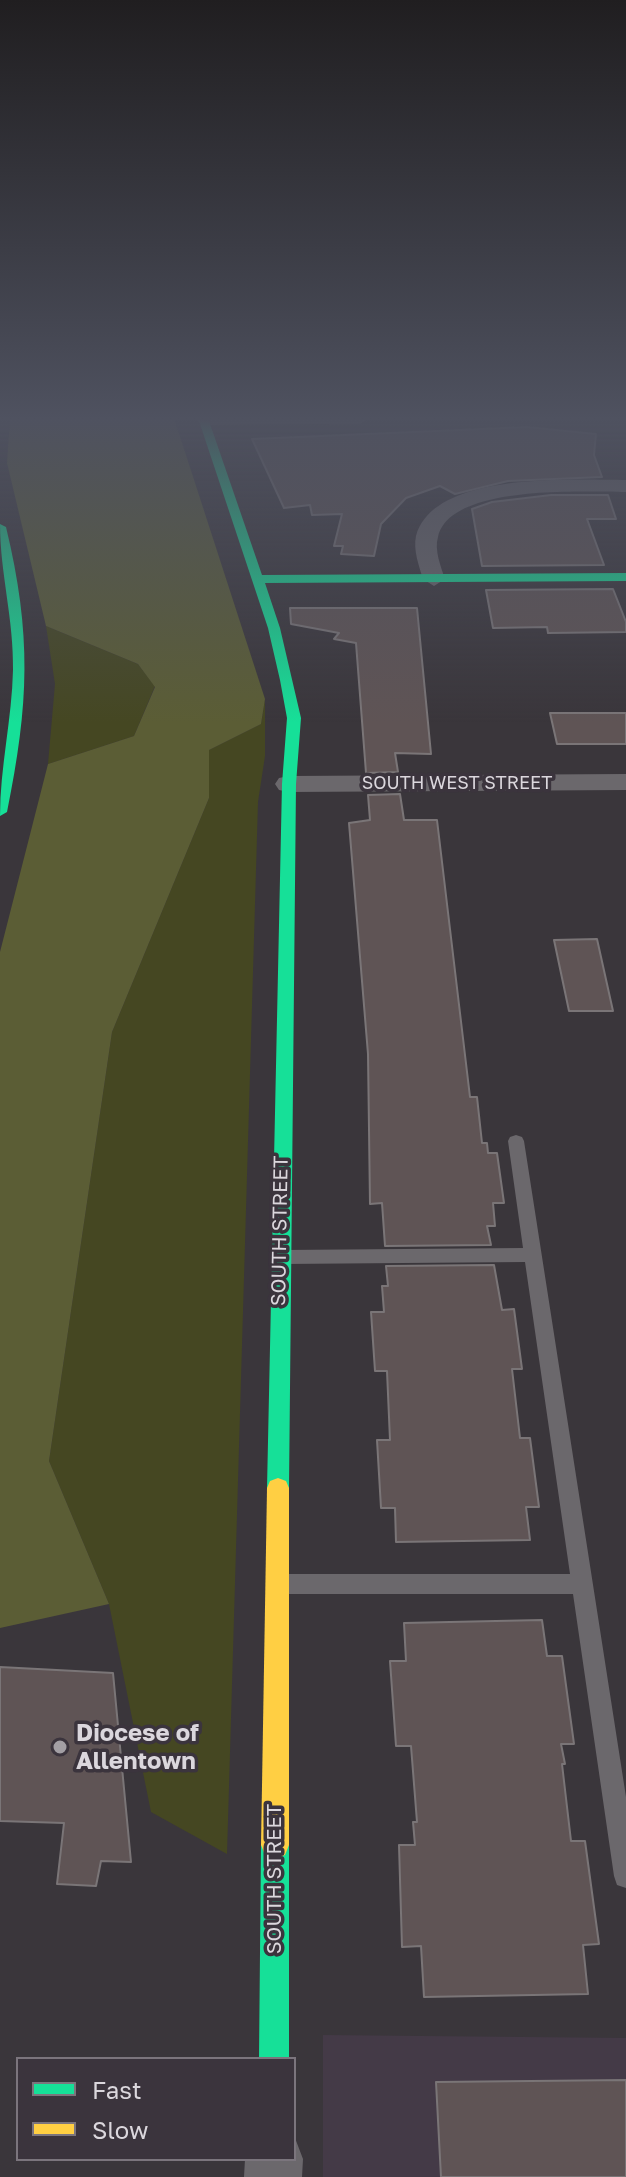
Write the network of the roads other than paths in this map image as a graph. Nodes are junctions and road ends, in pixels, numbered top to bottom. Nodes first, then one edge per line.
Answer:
1 (237, 520) edge
2 (436, 520) edge
3 (0, 527) edge
4 (626, 577) edge
5 (257, 579) junction
6 (434, 579) junction
7 (10, 708) edge
8 (626, 782) edge
9 (289, 784) junction
10 (0, 812) edge
11 (516, 1141) dead end
12 (533, 1255) junction
13 (279, 1257) junction
14 (276, 1584) junction
15 (583, 1584) junction
16 (626, 1876) edge
17 (274, 2057) edge

1 - 5 street, SOUTH STREET
2 - 6 street
3 - 7 street
4 - 6 street
5 - 6 street
5 - 9 street, SOUTH STREET
7 - 10 street
8 - 9 street, SOUTH WEST STREET
9 - 13 street, SOUTH STREET
11 - 12 lane
12 - 13 lane
12 - 15 lane
13 - 14 street, SOUTH STREET
14 - 15 lane
14 - 17 street, SOUTH STREET
15 - 16 lane

